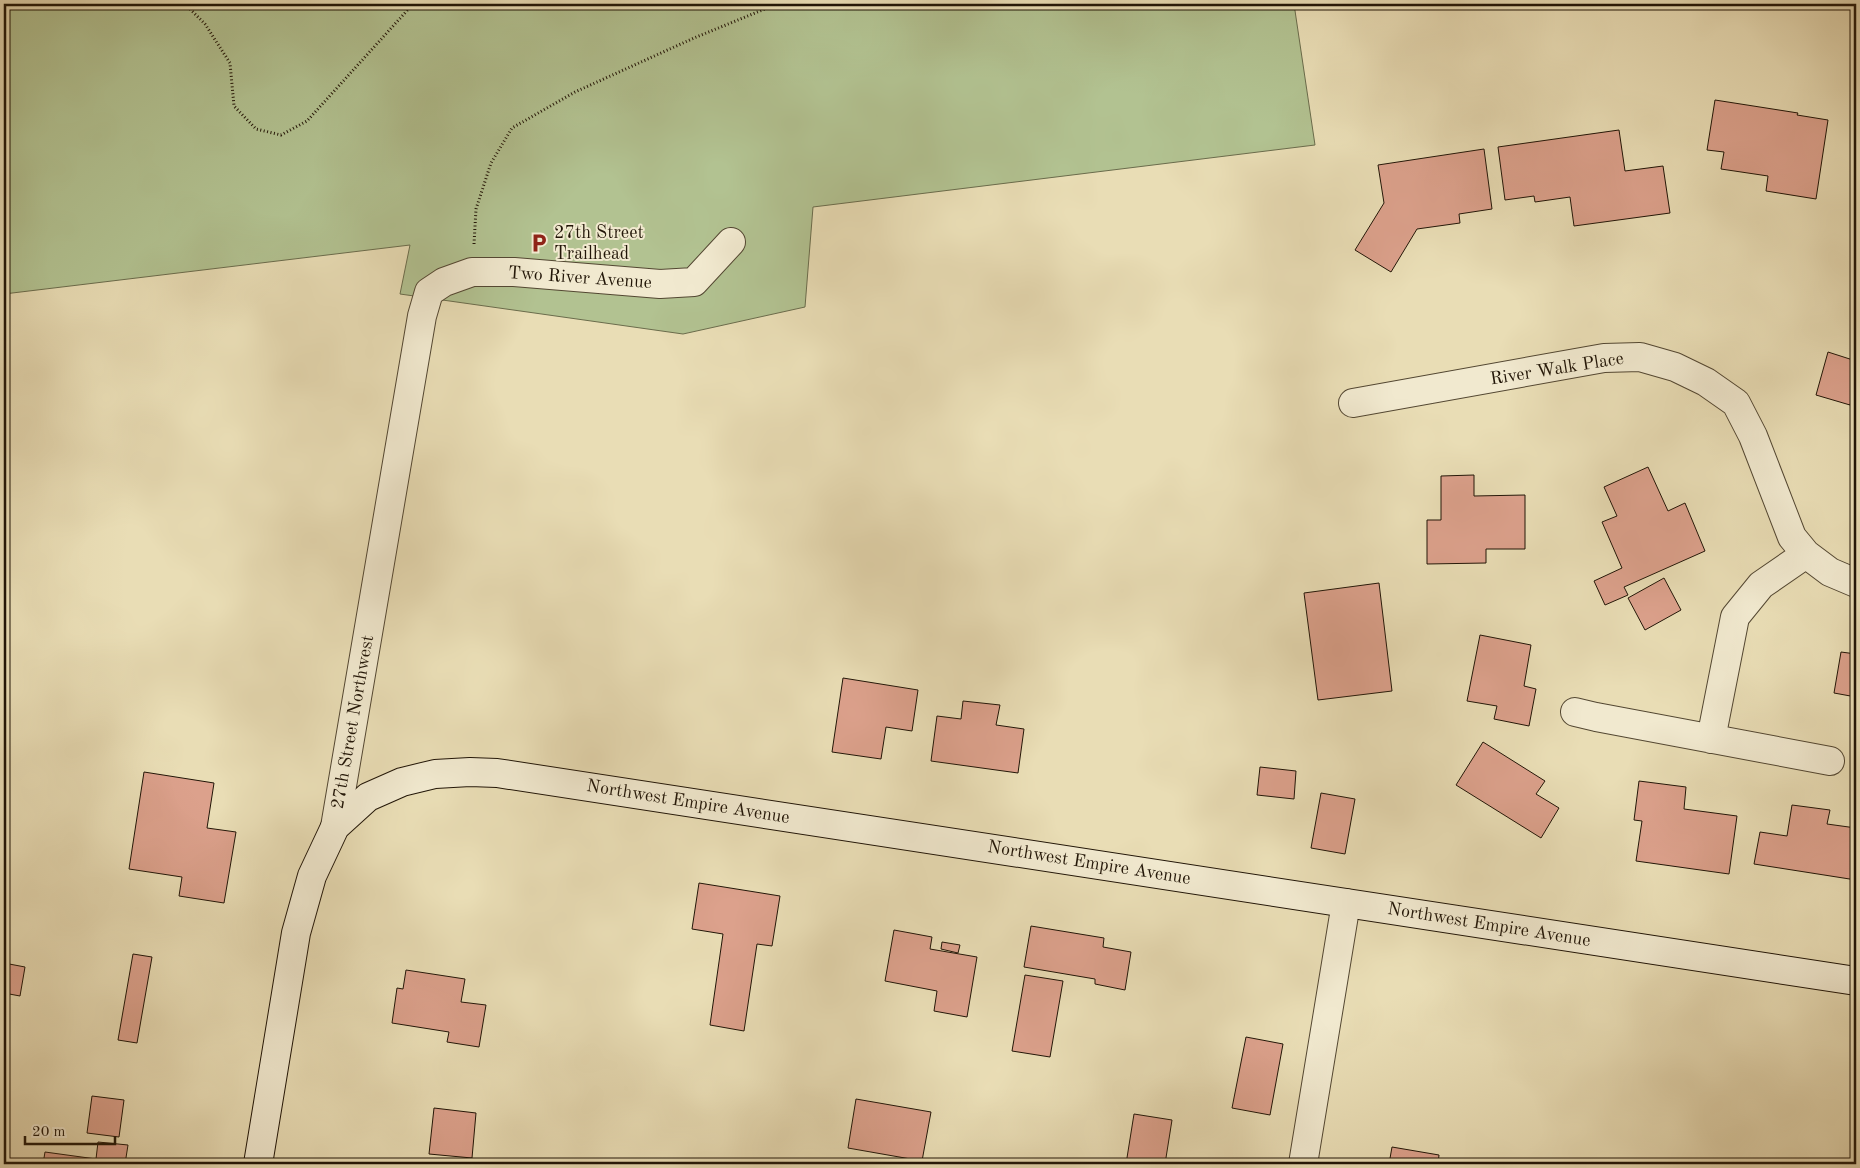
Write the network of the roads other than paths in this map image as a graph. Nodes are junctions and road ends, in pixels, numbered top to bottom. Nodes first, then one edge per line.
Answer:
1 (731, 242) dead end
2 (444, 282) joint
3 (1353, 403) dead end
4 (1806, 554) junction
5 (1856, 583) edge
6 (1575, 712) dead end
7 (1711, 739) junction
8 (1830, 761) dead end
9 (335, 827) junction
10 (1346, 903) junction
11 (1856, 981) edge
12 (258, 1164) edge
13 (1303, 1164) edge

1 - 2 street, Two River Avenue
2 - 9 street, 27th Street Northwest
3 - 4 street, River Walk Place
4 - 5 street, River Walk Place
4 - 7 street
6 - 7 street
7 - 8 street
9 - 10 street, Northwest Empire Avenue
9 - 12 street, 27th Street Northwest
10 - 11 street, Northwest Empire Avenue
10 - 13 street

